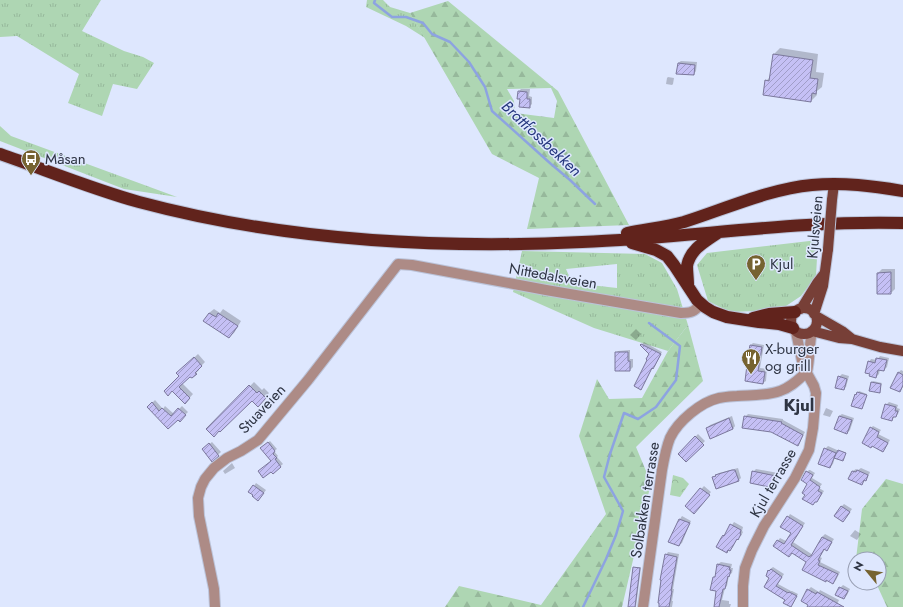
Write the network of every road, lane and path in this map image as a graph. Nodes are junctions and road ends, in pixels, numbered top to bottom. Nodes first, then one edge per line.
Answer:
1 (0, 154) edge
2 (834, 184) junction
3 (903, 191) edge
4 (903, 223) edge
5 (719, 232) junction
6 (621, 240) junction
7 (584, 242) junction
8 (398, 264) joint
9 (824, 274) junction
10 (688, 285) junction
11 (701, 304) junction
12 (798, 311) junction
13 (815, 315) junction
14 (746, 320) junction
15 (795, 330) junction
16 (812, 332) junction
17 (852, 339) junction
18 (903, 351) edge
19 (807, 372) junction
20 (215, 607) edge
21 (643, 607) edge
22 (743, 607) edge

1 - 7 highway
2 - 3 highway
2 - 7 highway
2 - 9 main road, Kjulsveien, bridge
4 - 5 highway
5 - 6 highway
5 - 10 highway
6 - 7 highway
6 - 10 highway
8 - 11 street, Nittedalsveien
8 - 20 street, Stuaveien
9 - 12 main road, Kjulsveien
9 - 13 main road, Kjulsveien
10 - 11 highway
11 - 14 highway
12 - 13 main road
12 - 14 highway
12 - 15 main road
13 - 16 main road
13 - 17 main road
14 - 15 highway
15 - 16 main road
15 - 19 street, Kjul terrasse
16 - 17 main road
16 - 19 street
17 - 18 main road
19 - 21 street, Solbakken terrasse
19 - 22 street, Kjul terrasse

